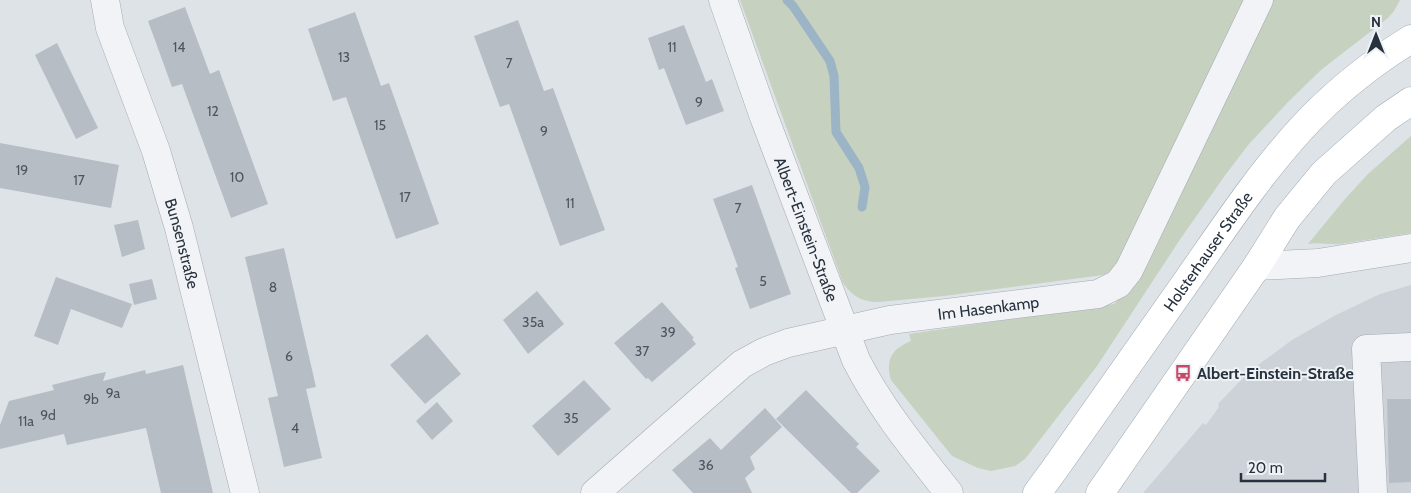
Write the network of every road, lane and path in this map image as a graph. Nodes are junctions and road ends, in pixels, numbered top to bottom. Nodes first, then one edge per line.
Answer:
1 (105, 0) edge
2 (723, 0) edge
3 (1259, 0) edge
4 (1411, 39) edge
5 (1411, 101) edge
6 (1411, 248) edge
7 (1257, 266) junction
8 (845, 331) junction
9 (1411, 347) edge
10 (245, 493) edge
11 (596, 493) edge
12 (949, 493) edge
13 (1037, 493) edge
14 (1100, 493) edge
15 (1373, 493) edge

1 - 10 street, Bunsenstraße
2 - 8 street, Albert-Einstein-Straße
3 - 8 street, Im Hasenkamp
4 - 13 main road, Holsterhauser Straße
5 - 7 main road
6 - 7 street
7 - 14 main road
8 - 11 street, Im Hasenkamp
8 - 12 street, Albert-Einstein-Straße
9 - 15 street

